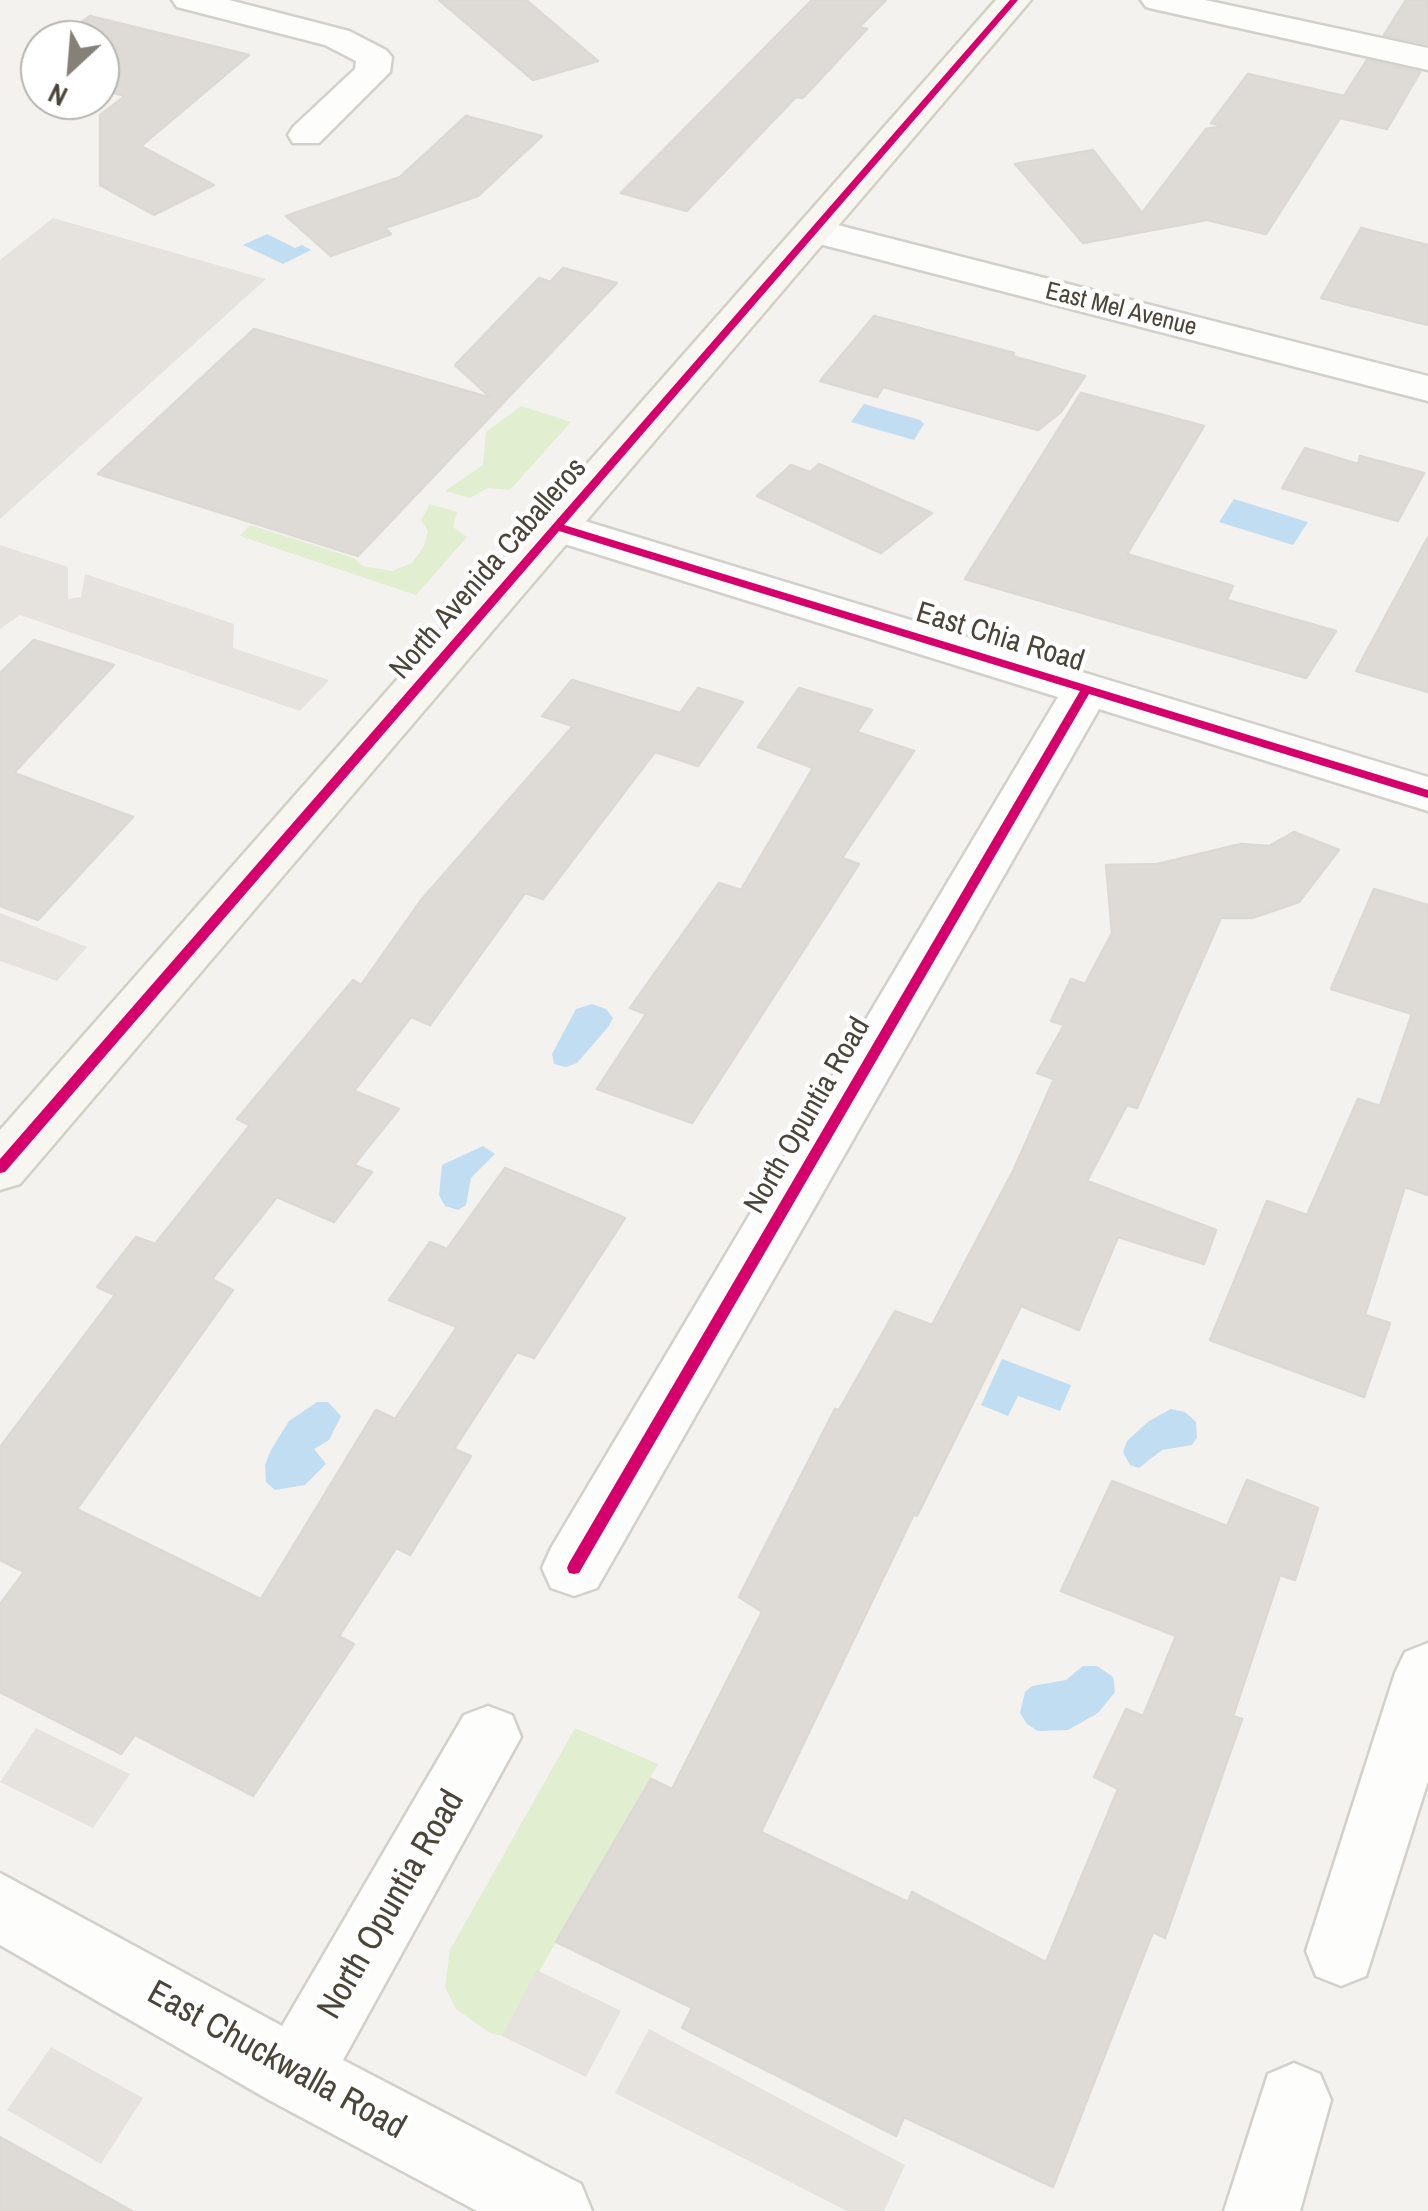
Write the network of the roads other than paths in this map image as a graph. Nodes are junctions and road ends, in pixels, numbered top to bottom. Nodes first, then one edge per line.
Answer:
1 (189, 0) edge
2 (1014, 0) edge
3 (1158, 0) edge
4 (1428, 59) edge
5 (306, 134) dead end
6 (814, 232) junction
7 (1428, 390) edge
8 (558, 527) junction
9 (1086, 690) junction
10 (1428, 794) edge
11 (0, 1168) edge
12 (574, 1568) dead end
13 (1428, 1673) edge
14 (488, 1737) dead end
15 (0, 1906) edge
16 (1341, 1950) dead end
17 (295, 2074) junction
18 (1294, 2100) dead end
19 (554, 2211) edge
20 (1262, 2211) edge

1 - 5 street
2 - 6 street, North Avenida Caballeros
3 - 4 street
6 - 7 street, East Mel Avenue
6 - 8 street, North Avenida Caballeros
8 - 9 street, East Chia Road
8 - 11 street, North Avenida Caballeros
9 - 10 street, East Chia Road
9 - 12 street, North Opuntia Road
13 - 16 street
14 - 17 street, North Opuntia Road
15 - 17 street, East Chuckwalla Road
17 - 19 street, East Chuckwalla Road
18 - 20 street

